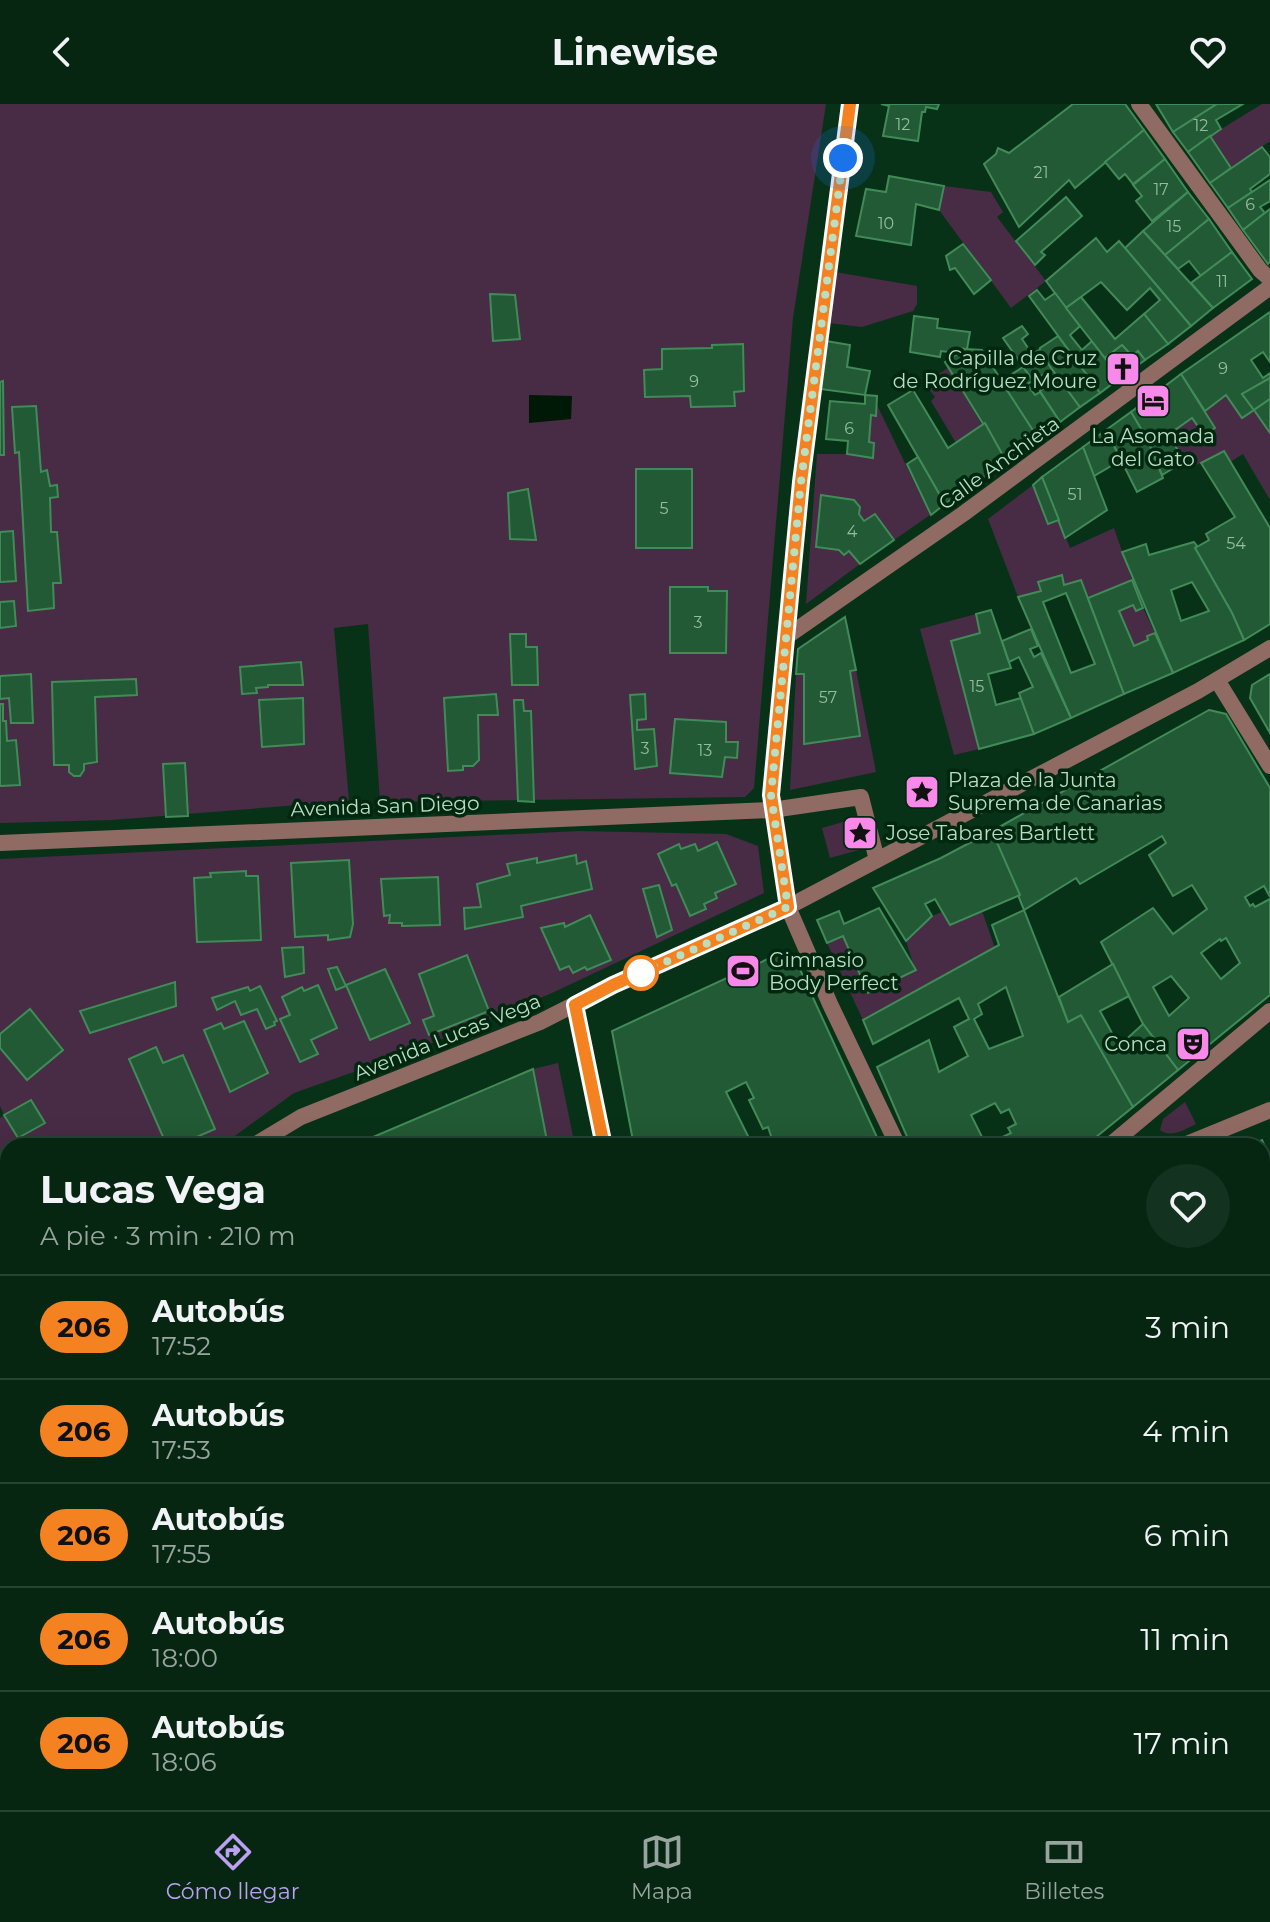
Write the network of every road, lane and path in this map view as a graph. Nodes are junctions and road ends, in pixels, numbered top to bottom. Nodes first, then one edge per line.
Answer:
1 (850, 104) edge
2 (1139, 104) edge
3 (1270, 279) edge
4 (1270, 287) edge
5 (786, 637) junction
6 (1270, 648) edge
7 (1217, 680) junction
8 (1270, 766) edge
9 (772, 802) junction
10 (0, 843) edge
11 (877, 860) junction
12 (788, 907) junction
13 (575, 1005) junction
14 (1270, 1011) edge
15 (1270, 1110) edge
16 (266, 1138) edge
17 (602, 1138) edge
18 (894, 1138) edge
19 (1119, 1138) edge
20 (1202, 1138) edge

1 - 5 street
2 - 3 street
4 - 5 street, Calle Anchieta
5 - 9 street
6 - 7 street, Avenida Lucas Vega
7 - 8 street
7 - 11 street, Avenida Lucas Vega
9 - 10 street, Avenida San Diego
9 - 11 street, Avenida San Diego
9 - 12 street
11 - 12 street, Avenida Lucas Vega
12 - 13 street, Avenida Lucas Vega
12 - 18 street
13 - 16 street, Avenida Lucas Vega
13 - 17 street
14 - 19 street
15 - 20 street

